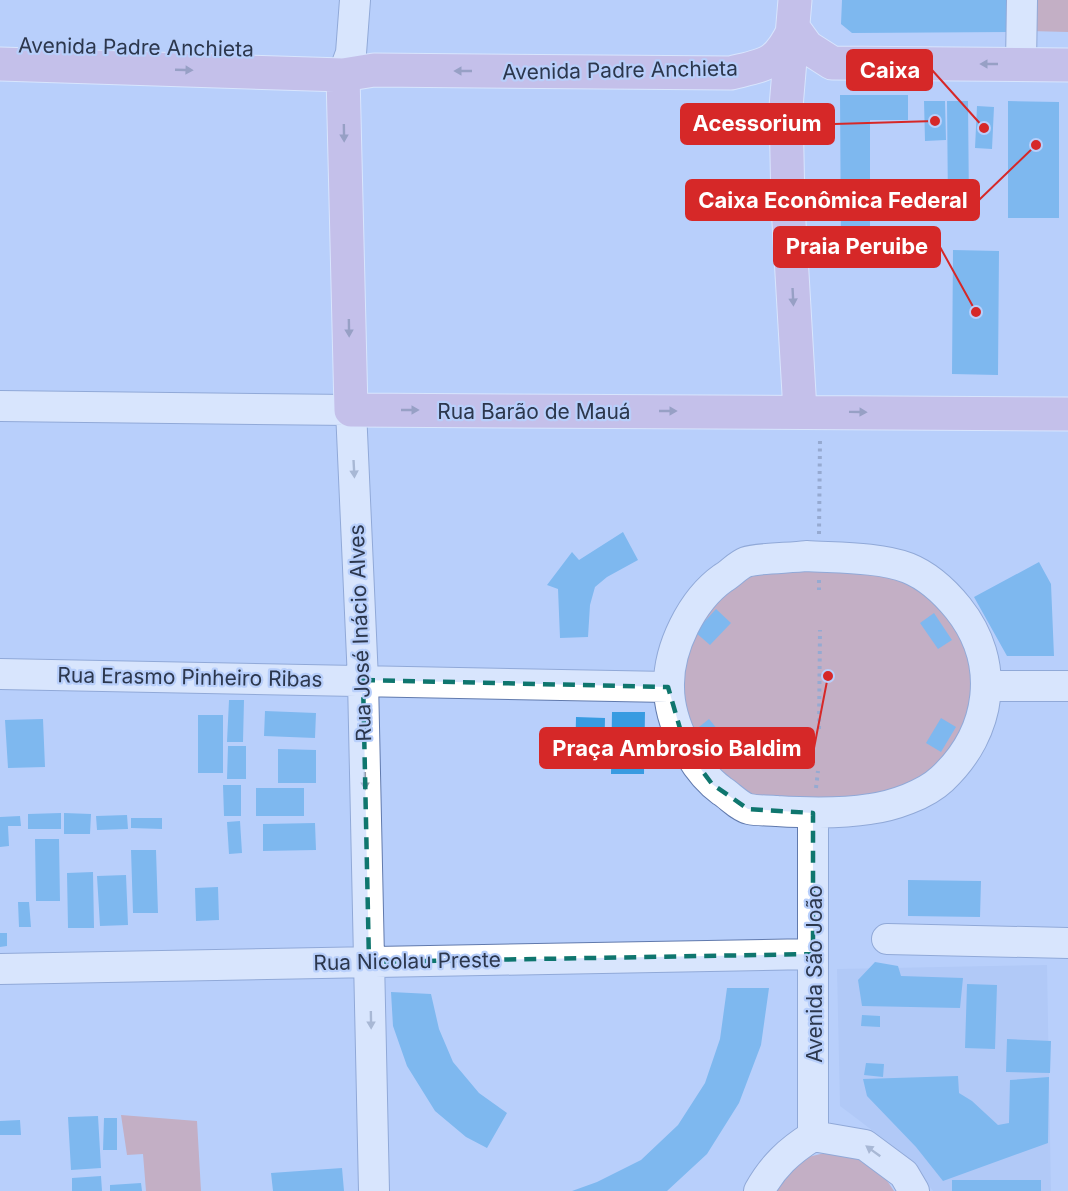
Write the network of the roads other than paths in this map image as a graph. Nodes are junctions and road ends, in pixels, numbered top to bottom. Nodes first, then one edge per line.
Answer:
1 (356, 0) edge
2 (1022, 0) edge
3 (794, 15) edge
4 (0, 44) edge
5 (0, 63) edge
6 (832, 63) junction
7 (1022, 64) junction
8 (1068, 65) edge
9 (356, 66) junction
10 (786, 107) junction
11 (0, 406) edge
12 (351, 410) junction
13 (810, 411) junction
14 (1068, 414) edge
15 (0, 674) edge
16 (363, 680) junction
17 (987, 686) junction
18 (1068, 686) edge
19 (668, 687) junction
20 (813, 813) junction
21 (887, 939) dead end
22 (1068, 943) edge
23 (813, 954) junction
24 (369, 962) junction
25 (0, 969) edge
26 (813, 1136) junction
27 (374, 1191) edge
28 (759, 1191) edge
29 (914, 1191) edge

1 - 9 street
2 - 7 street
3 - 6 main road
3 -> 9 main road, Avenida Padre Anchieta
3 - 10 main road
4 - 9 main road, Avenida Padre Anchieta
5 -> 9 main road, Avenida Padre Anchieta
7 -> 6 main road
6 - 10 main road
7 - 8 main road
9 -> 12 main road, Rua José Inácio Alves
10 -> 13 main road
11 - 12 street, Rua Barão de Mauá
12 -> 13 main road, Rua Barão de Mauá
12 -> 16 street, Rua José Inácio Alves
13 -> 14 main road, Rua Barão de Mauá
15 - 16 street, Rua Erasmo Pinheiro Ribas
16 - 19 street, Rua Erasmo Pinheiro Ribas
16 -> 24 street, Rua José Inácio Alves
17 - 18 street
17 - 19 street
17 - 20 street
19 - 20 street
20 - 23 street, Avenida São João
21 - 22 street
23 - 24 street, Rua Nicolau Preste
23 - 26 street, Avenida São João
24 - 25 street, Rua Nicolau Preste
24 -> 27 street, Rua José Inácio Alves
26 - 28 street
29 -> 26 street

